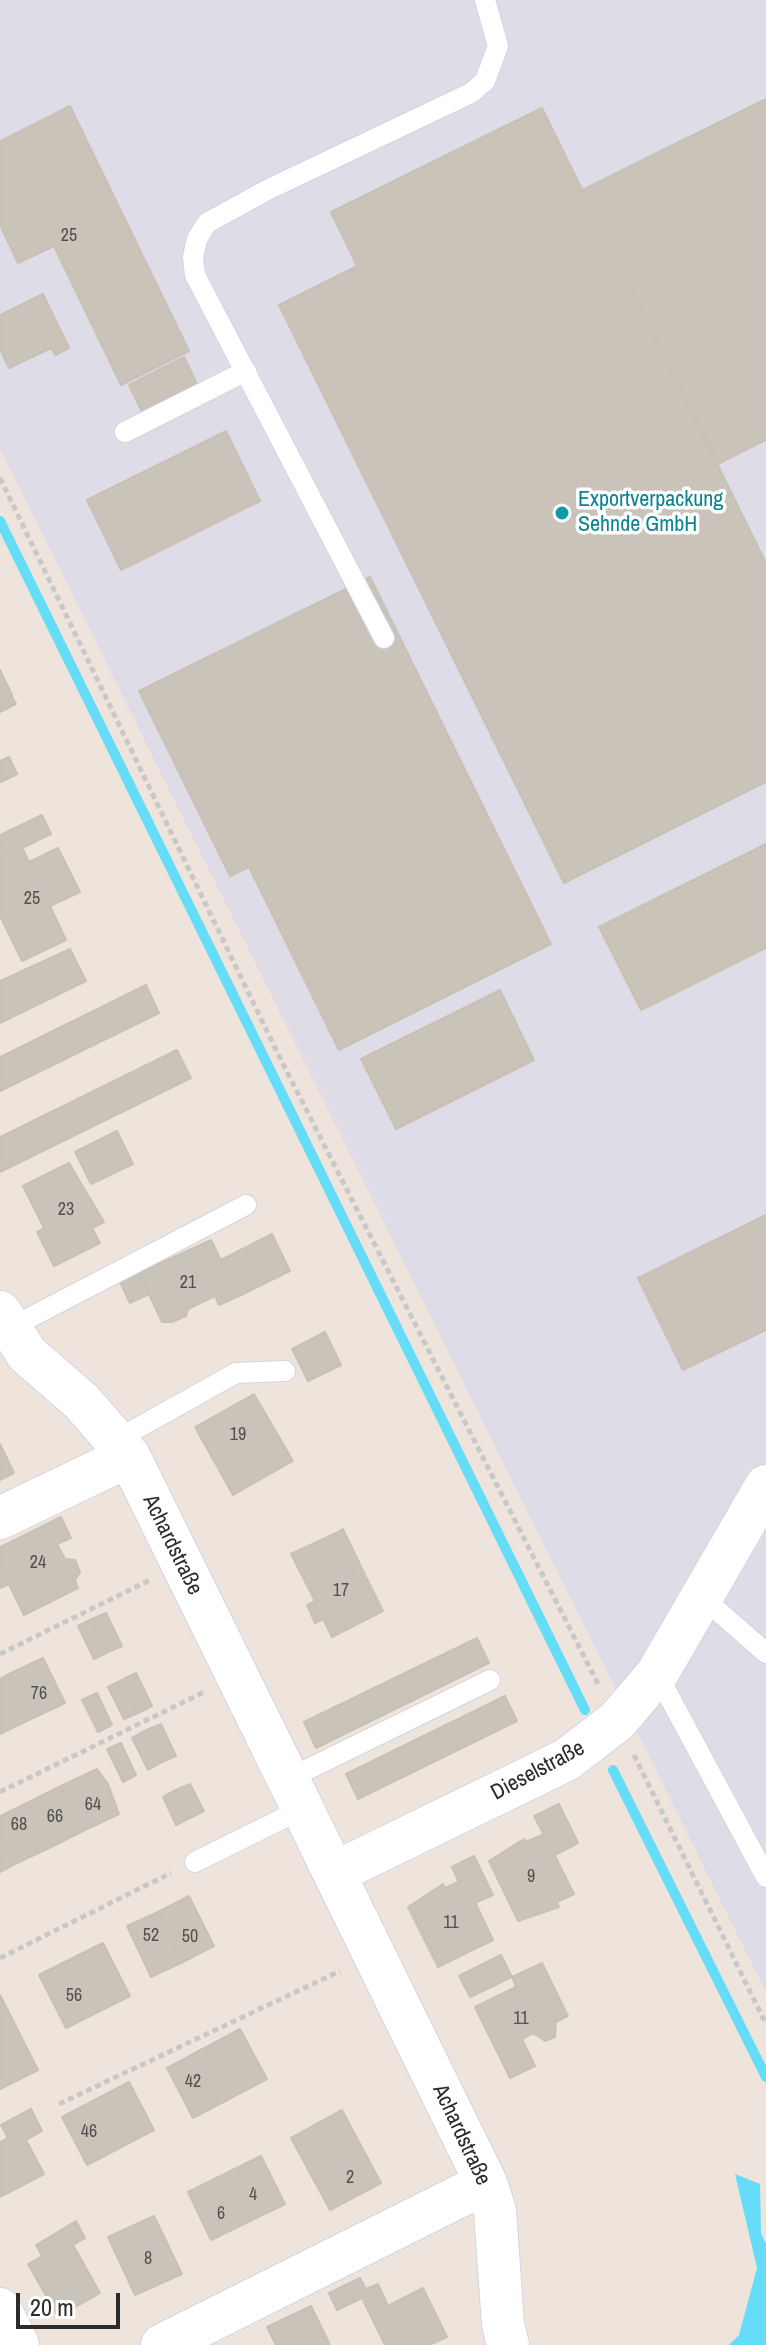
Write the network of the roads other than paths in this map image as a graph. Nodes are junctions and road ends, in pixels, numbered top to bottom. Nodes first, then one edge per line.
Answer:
1 (485, 0) edge
2 (246, 371) junction
3 (125, 432) dead end
4 (384, 638) dead end
5 (246, 1205) dead end
6 (4, 1321) edge
7 (285, 1371) dead end
8 (122, 1448) junction
9 (766, 1486) edge
10 (0, 1518) edge
11 (701, 1596) junction
12 (766, 1653) edge
13 (657, 1674) junction
14 (490, 1680) dead end
15 (295, 1794) junction
16 (195, 1862) road end
17 (764, 1870) edge
18 (334, 1873) junction
19 (486, 2183) junction
20 (0, 2309) edge
21 (18, 2345) edge
22 (162, 2345) edge
23 (508, 2345) edge

1 - 2 lane
2 - 3 lane
2 - 4 lane
5 - 6 lane
6 - 8 street, Achardstraße
7 - 8 lane
8 - 10 street
8 - 15 street, Achardstraße
9 - 11 street, Dieselstraße
11 - 12 lane
11 - 13 street, Dieselstraße
13 - 17 lane
13 - 18 street, Dieselstraße
14 - 15 lane
15 - 16 lane
15 - 18 street, Achardstraße
18 - 19 street, Achardstraße
19 - 22 street
19 - 23 street, Achardstraße
20 - 21 street

